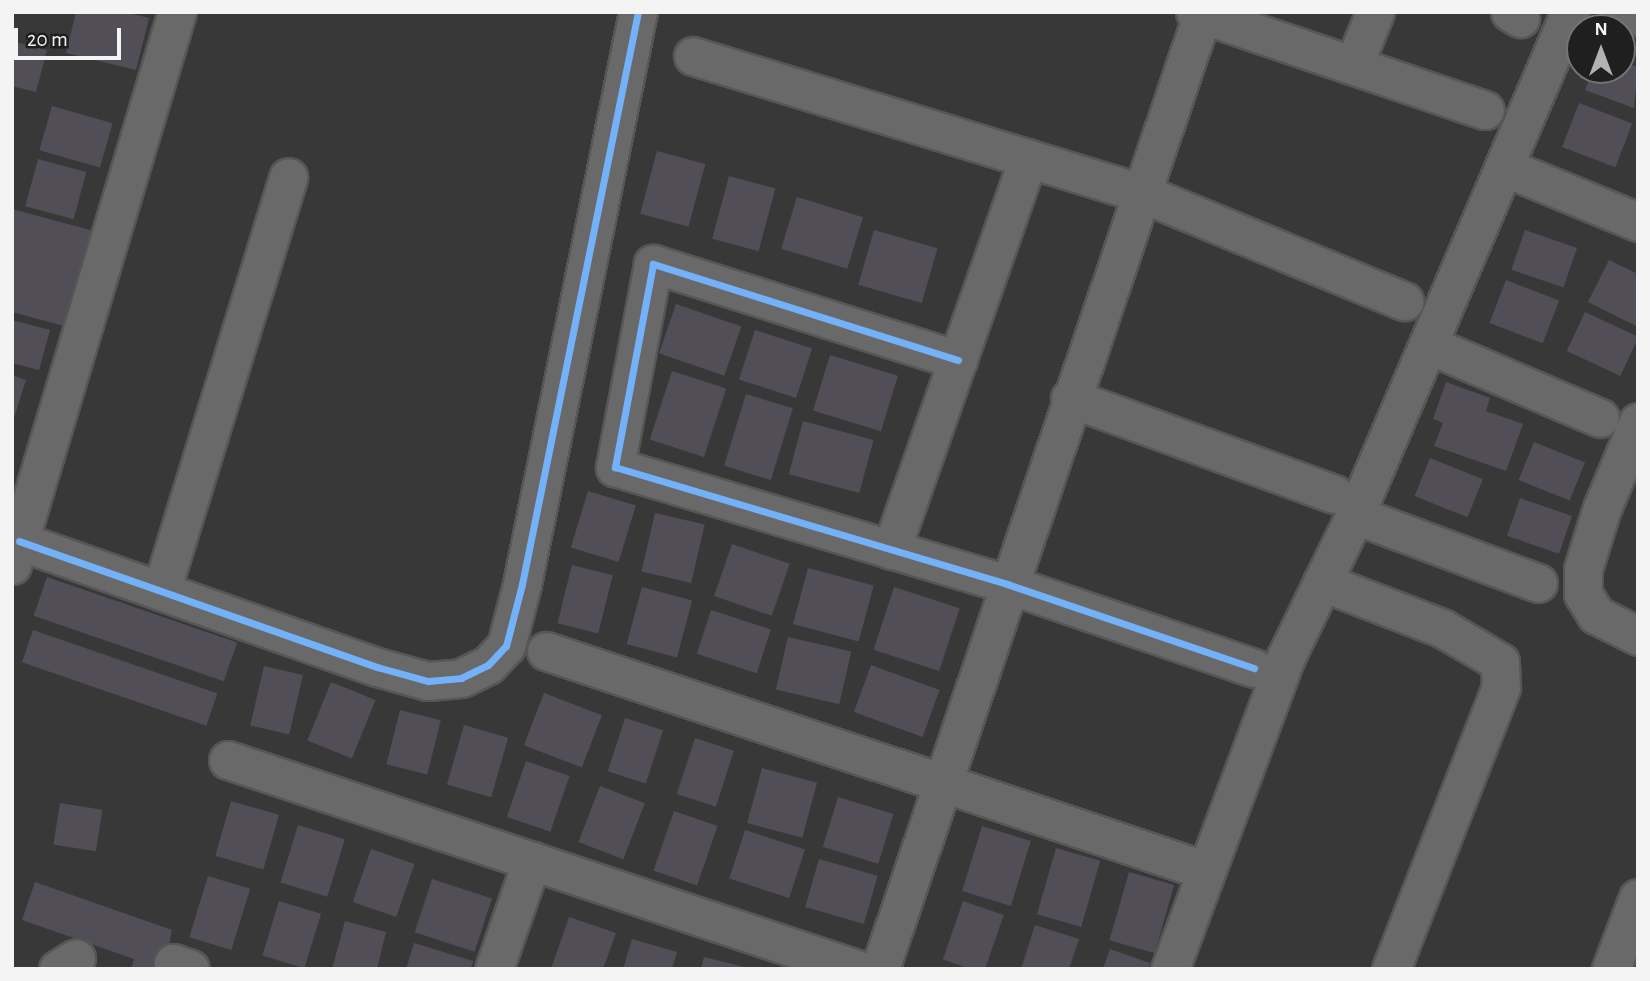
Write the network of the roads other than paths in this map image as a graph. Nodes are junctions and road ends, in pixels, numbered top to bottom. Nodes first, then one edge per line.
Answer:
1 (177, 12) edge
2 (638, 12) edge
3 (1376, 12) edge
4 (1570, 12) edge
5 (1626, 12) edge
6 (1198, 13) edge
7 (1638, 17) edge
8 (693, 56) dead end
9 (1354, 64) junction
10 (1485, 110) dead end
11 (1028, 158) junction
12 (1504, 167) junction
13 (288, 177) dead end
14 (1139, 192) junction
15 (1638, 222) edge
16 (1404, 301) dead end
17 (1429, 345) junction
18 (958, 359) junction
19 (1070, 398) junction
20 (1600, 418) dead end
21 (1638, 422) edge
22 (1344, 505) junction
23 (891, 550) junction
24 (16, 553) edge
25 (1322, 582) junction
26 (1538, 583) dead end
27 (1007, 584) junction
28 (161, 592) junction
29 (1638, 636) edge
30 (546, 652) dead end
31 (1254, 668) dead end
32 (229, 760) dead end
33 (941, 783) junction
34 (532, 860) junction
35 (1186, 864) dead end
36 (1638, 898) edge
37 (494, 969) edge
38 (857, 969) edge
39 (880, 969) edge
40 (1170, 969) edge
41 (1391, 969) edge
42 (1611, 969) edge

1 - 24 street
2 - 28 street
3 - 9 street
4 - 12 street
5 - 7 street
6 - 9 street
6 - 14 street
8 - 11 street
9 - 10 street
11 - 14 street
11 - 18 street
12 - 15 street
12 - 17 street
13 - 28 street
14 - 16 street
14 - 19 street
17 - 20 street
17 - 22 street
18 - 23 street
18 - 23 street
19 - 22 street
19 - 27 street
21 - 29 street
22 - 25 street
22 - 26 street
23 - 27 street
24 - 28 street
25 - 40 street
25 - 41 street
27 - 31 street
27 - 33 street
30 - 33 street
32 - 34 street
33 - 35 street
33 - 39 street
34 - 37 street
34 - 38 street
36 - 42 street

